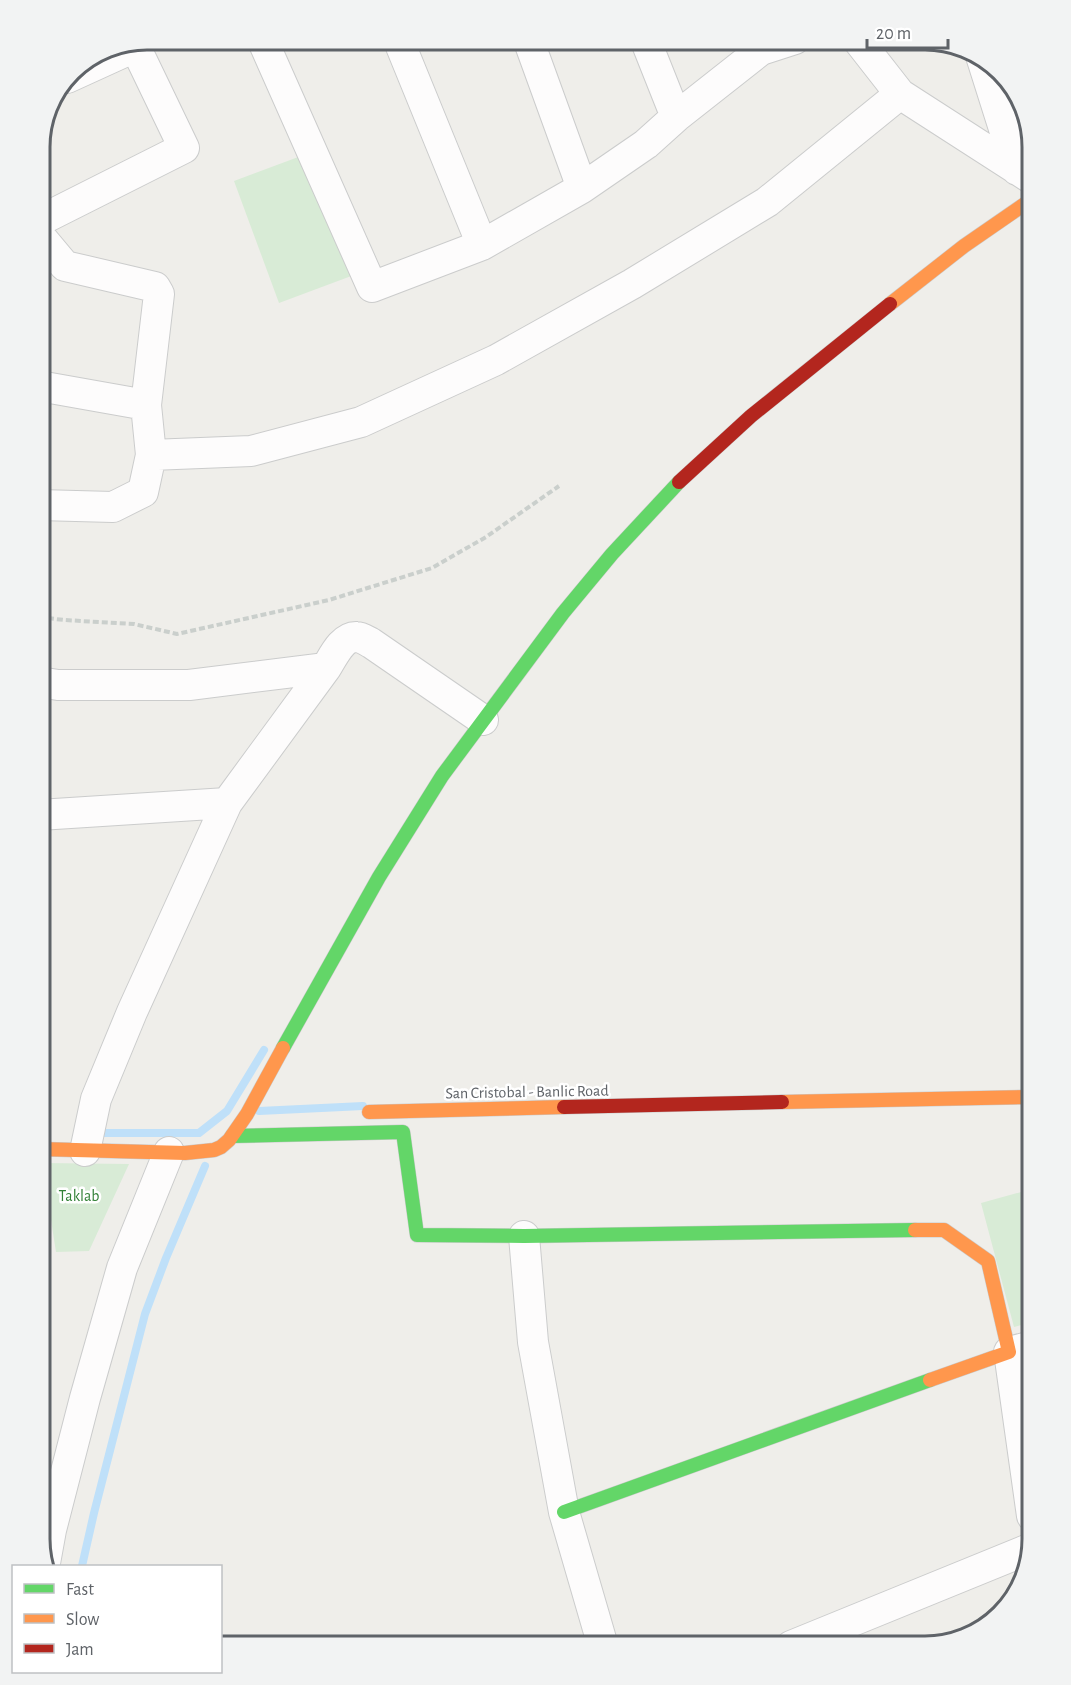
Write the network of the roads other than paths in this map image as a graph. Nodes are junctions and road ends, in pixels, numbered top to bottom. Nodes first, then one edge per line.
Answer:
1 (267, 50) edge
2 (402, 50) edge
3 (532, 50) edge
4 (649, 50) edge
5 (753, 50) edge
6 (866, 50) edge
7 (137, 51) edge
8 (987, 74) edge
9 (900, 94) junction
10 (676, 117) junction
11 (1022, 169) edge
12 (1022, 173) edge
13 (582, 188) junction
14 (1022, 206) edge
15 (50, 215) edge
16 (482, 245) junction
17 (50, 248) edge
18 (50, 388) edge
19 (146, 405) junction
20 (151, 455) junction
21 (50, 505) edge
22 (326, 668) junction
23 (50, 684) edge
24 (483, 720) junction
25 (227, 803) junction
26 (50, 814) edge
27 (1022, 1097) edge
28 (353, 1113) dead end
29 (247, 1114) junction
30 (265, 1114) dead end
31 (232, 1136) junction
32 (50, 1149) edge
33 (86, 1151) junction
34 (170, 1152) junction
35 (524, 1236) junction
36 (1020, 1349) edge
37 (1022, 1377) edge
38 (564, 1512) junction
39 (50, 1536) edge
40 (1021, 1552) edge
41 (600, 1636) edge
42 (817, 1636) edge

1 - 16 street
2 - 16 street
3 - 13 street
4 - 10 street
5 - 10 street
6 - 9 street
7 - 15 street
8 - 11 street
9 - 12 street
9 - 20 street
10 - 13 street
13 - 16 street
14 - 24 street
17 - 19 street
18 - 19 street
19 - 20 street
20 - 21 street
22 - 23 street
22 - 24 street
22 - 25 street
24 - 29 street
25 - 26 street
25 - 33 street
27 - 28 street, San Cristobal - Banlic Road
29 - 30 street
29 - 31 street
31 - 34 street
31 - 35 street
32 - 33 street
33 - 34 street
34 - 39 street
35 - 36 street
35 - 38 street
36 - 37 street
36 - 38 street
38 - 41 street
40 - 42 street

